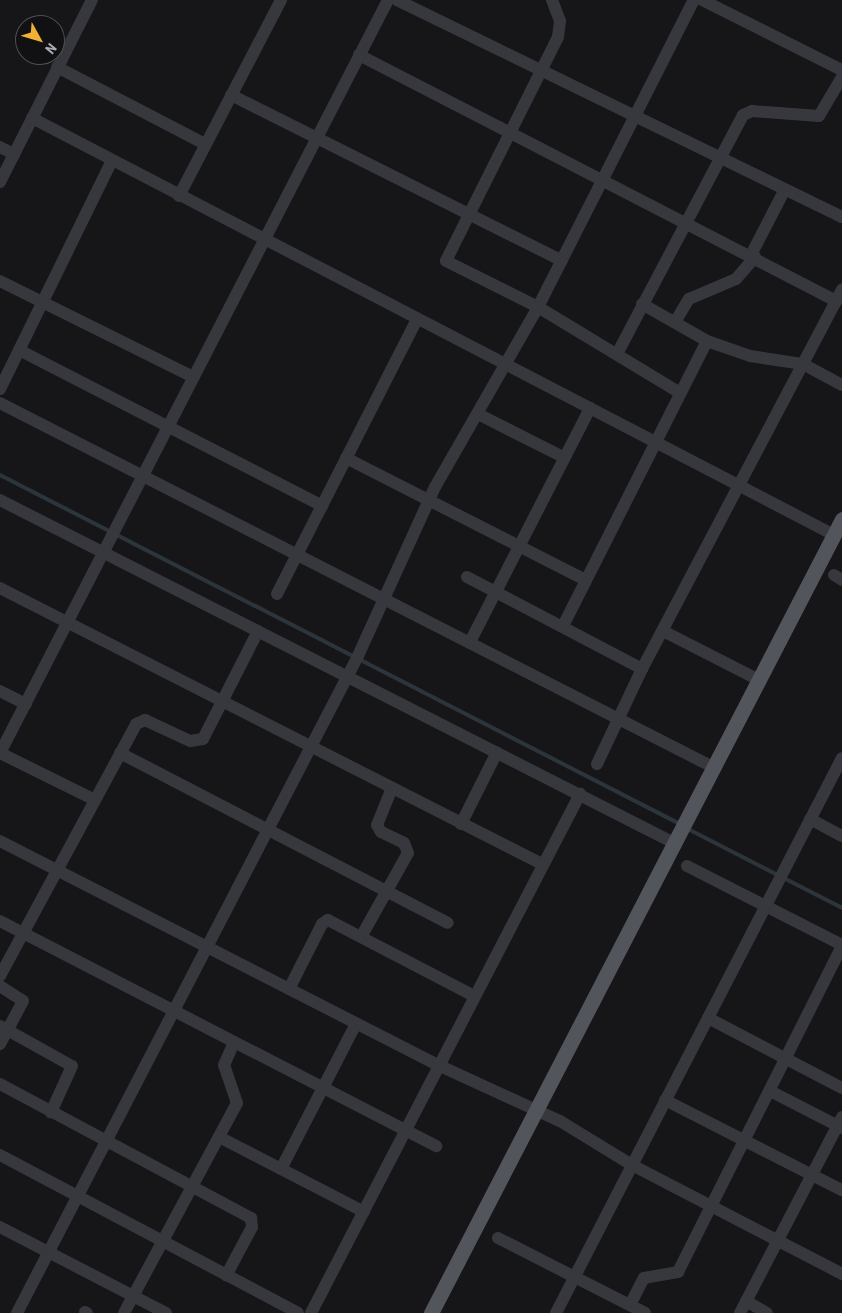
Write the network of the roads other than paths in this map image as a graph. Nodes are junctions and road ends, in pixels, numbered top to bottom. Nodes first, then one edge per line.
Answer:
1 (92, 0) edge
2 (280, 0) edge
3 (388, 0) edge
4 (397, 0) edge
5 (552, 0) edge
6 (694, 0) edge
7 (702, 0) edge
8 (359, 56) junction
9 (57, 67) junction
10 (541, 70) junction
11 (842, 70) edge
12 (842, 77) edge
13 (231, 96) junction
14 (636, 117) junction
15 (32, 118) junction
16 (509, 131) junction
17 (318, 135) junction
18 (206, 144) junction
19 (0, 147) edge
20 (14, 154) junction
21 (718, 157) junction
22 (110, 162) junction
23 (603, 180) junction
24 (0, 182) edge
25 (785, 189) junction
26 (178, 196) junction
27 (469, 211) junction
28 (842, 217) edge
29 (685, 221) junction
30 (264, 240) junction
31 (753, 256) junction
32 (562, 261) junction
33 (0, 281) edge
34 (839, 296) edge
35 (43, 302) junction
36 (642, 304) junction
37 (538, 307) junction
38 (417, 319) junction
39 (675, 322) junction
40 (707, 341) junction
41 (20, 350) junction
42 (617, 354) junction
43 (803, 364) junction
44 (508, 365) junction
45 (193, 377) junction
46 (842, 385) edge
47 (0, 389) edge
48 (680, 392) junction
49 (0, 403) edge
50 (590, 408) junction
51 (478, 414) junction
52 (168, 426) junction
53 (657, 442) junction
54 (346, 458) junction
55 (564, 458) junction
56 (143, 475) junction
57 (740, 487) junction
58 (0, 500) edge
59 (430, 500) junction
60 (322, 506) junction
61 (842, 519) edge
62 (834, 535) junction
63 (520, 547) junction
64 (298, 551) junction
65 (103, 552) junction
66 (467, 577) dead end
67 (585, 580) junction
68 (0, 588) edge
69 (496, 592) junction
70 (277, 594) dead end
71 (387, 596) junction
72 (67, 623) junction
73 (563, 626) junction
74 (258, 631) junction
75 (663, 631) junction
76 (471, 640) junction
77 (642, 669) junction
78 (347, 676) junction
79 (759, 680) junction
80 (0, 691) edge
81 (223, 702) junction
82 (26, 704) junction
83 (618, 717) junction
84 (311, 746) junction
85 (497, 752) junction
86 (0, 753) edge
87 (120, 753) junction
88 (842, 758) edge
89 (598, 764) dead end
90 (713, 767) junction
91 (392, 788) junction
92 (580, 794) junction
93 (93, 799) junction
94 (810, 820) junction
95 (461, 824) junction
96 (268, 829) junction
97 (842, 836) edge
98 (677, 838) junction
99 (0, 841) edge
100 (542, 864) junction
101 (687, 866) dead end
102 (56, 868) junction
103 (387, 892) junction
104 (764, 906) junction
105 (0, 921) edge
106 (448, 923) dead end
107 (21, 932) junction
108 (361, 937) junction
109 (842, 946) edge
110 (208, 948) junction
111 (0, 976) edge
112 (0, 986) edge
113 (289, 989) junction
114 (474, 996) junction
115 (174, 1011) junction
116 (708, 1018) junction
117 (356, 1024) junction
118 (3, 1028) edge
119 (0, 1044) edge
120 (233, 1044) junction
121 (787, 1059) junction
122 (438, 1065) junction
123 (0, 1084) edge
124 (842, 1088) edge
125 (324, 1089) junction
126 (770, 1091) junction
127 (665, 1100) junction
128 (535, 1109) junction
129 (50, 1112) junction
130 (840, 1123) edge
131 (405, 1129) junction
132 (219, 1137) junction
133 (745, 1141) junction
134 (106, 1142) junction
135 (436, 1146) dead end
136 (0, 1155) edge
137 (632, 1165) junction
138 (282, 1169) junction
139 (812, 1175) junction
140 (191, 1188) junction
141 (842, 1190) edge
142 (76, 1197) junction
143 (712, 1206) junction
144 (364, 1212) junction
145 (0, 1227) edge
146 (498, 1238) dead end
147 (778, 1240) junction
148 (160, 1243) junction
149 (47, 1252) junction
150 (842, 1274) edge
151 (226, 1276) junction
152 (574, 1278) junction
153 (133, 1296) junction
154 (746, 1301) junction
155 (630, 1305) junction
156 (17, 1313) edge
157 (124, 1313) edge
158 (166, 1313) edge
159 (298, 1313) edge
160 (311, 1313) edge
161 (430, 1313) edge
162 (556, 1313) edge
163 (645, 1313) edge
164 (740, 1313) edge
165 (767, 1313) edge

1 - 9 street
2 - 13 street
3 - 8 street
4 - 10 street
5 - 10 street
6 - 14 street
7 - 11 street
8 - 16 street
8 - 17 street
9 - 15 street
9 - 18 street
10 - 14 street
10 - 16 street
12 - 21 street
13 - 17 street
13 - 18 street
14 - 21 street
14 - 23 street
15 - 20 street
15 - 22 street
16 - 23 street
16 - 27 street
17 - 27 street
17 - 30 street
18 - 26 street
19 - 20 street
20 - 24 street
21 - 25 street
21 - 29 street
22 - 26 street
22 - 35 street
23 - 29 street
23 - 32 street
25 - 28 street
25 - 31 street
26 - 30 street
27 - 32 street
27 - 37 street
29 - 31 street
29 - 36 street
30 - 38 street
30 - 45 street
31 - 34 street
31 - 39 street
32 - 37 street
33 - 35 street
34 - 43 street
35 - 41 street
35 - 45 street
36 - 39 street
36 - 42 street
37 - 42 street
37 - 44 street
38 - 44 street
38 - 54 street
39 - 40 street
40 - 43 street
40 - 48 street
41 - 47 street
41 - 52 street
42 - 48 street
43 - 46 street
43 - 57 street
44 - 50 street
44 - 51 street
45 - 52 street
48 - 53 street
49 - 56 street
50 - 53 street
50 - 55 street
51 - 55 street
51 - 59 street
52 - 56 street
52 - 60 street
53 - 57 street
53 - 67 street
54 - 59 street
54 - 60 street
55 - 63 street
56 - 64 street
56 - 65 street
57 - 62 street
57 - 75 street
58 - 65 street
59 - 63 street
59 - 71 street
60 - 64 street
61 - 62 main road
62 - 79 main road
63 - 67 street
63 - 69 street
64 - 70 street
64 - 71 street
65 - 72 street
65 - 74 street
66 - 69 street
67 - 73 street
68 - 72 street
69 - 73 street
69 - 76 street
71 - 76 street
71 - 78 street
72 - 81 street
72 - 82 street
73 - 77 street
74 - 78 street
74 - 81 street
75 - 77 street
75 - 79 street
76 - 83 street
77 - 83 street
78 - 84 street
78 - 85 street
79 - 90 main road
80 - 82 street
81 - 84 street
81 - 87 street
82 - 86 street
83 - 89 street
83 - 90 street
84 - 91 street
84 - 96 street
85 - 92 street
85 - 95 street
86 - 93 street
87 - 93 street
87 - 96 street
88 - 94 street
90 - 98 main road
91 - 95 street
91 - 103 street
92 - 98 street
92 - 100 street
93 - 102 street
94 - 97 street
94 - 104 street
95 - 100 street
96 - 103 street
96 - 110 street
98 - 128 main road
99 - 102 street
100 - 114 street
101 - 104 street
102 - 107 street
102 - 110 street
103 - 106 street
103 - 108 street
104 - 109 street
104 - 116 street
105 - 107 street
107 - 111 street
107 - 115 street
108 - 113 street
108 - 114 street
109 - 121 street
110 - 113 street
110 - 115 street
112 - 118 street
113 - 117 street
114 - 122 street
115 - 120 street
115 - 134 street
116 - 121 street
116 - 127 street
117 - 122 street
117 - 125 street
118 - 119 street
118 - 129 street
120 - 125 street
120 - 132 street
121 - 124 street
121 - 126 street
122 - 128 street
122 - 131 street
123 - 129 street
125 - 131 street
125 - 138 street
126 - 130 street
126 - 133 street
127 - 133 street
127 - 137 street
128 - 137 street
128 - 161 main road
129 - 134 street
130 - 139 street
131 - 135 street
131 - 144 street
132 - 138 street
132 - 140 street
133 - 139 street
133 - 143 street
134 - 140 street
134 - 142 street
136 - 142 street
137 - 143 street
137 - 152 street
138 - 144 street
139 - 141 street
139 - 147 street
140 - 148 street
140 - 151 street
142 - 148 street
142 - 149 street
143 - 147 street
143 - 155 street
144 - 160 street
145 - 149 street
146 - 152 street
147 - 150 street
147 - 154 street
148 - 151 street
148 - 153 street
149 - 153 street
149 - 156 street
151 - 159 street
152 - 155 street
152 - 162 street
153 - 157 street
153 - 158 street
154 - 164 street
154 - 165 street
155 - 163 street

